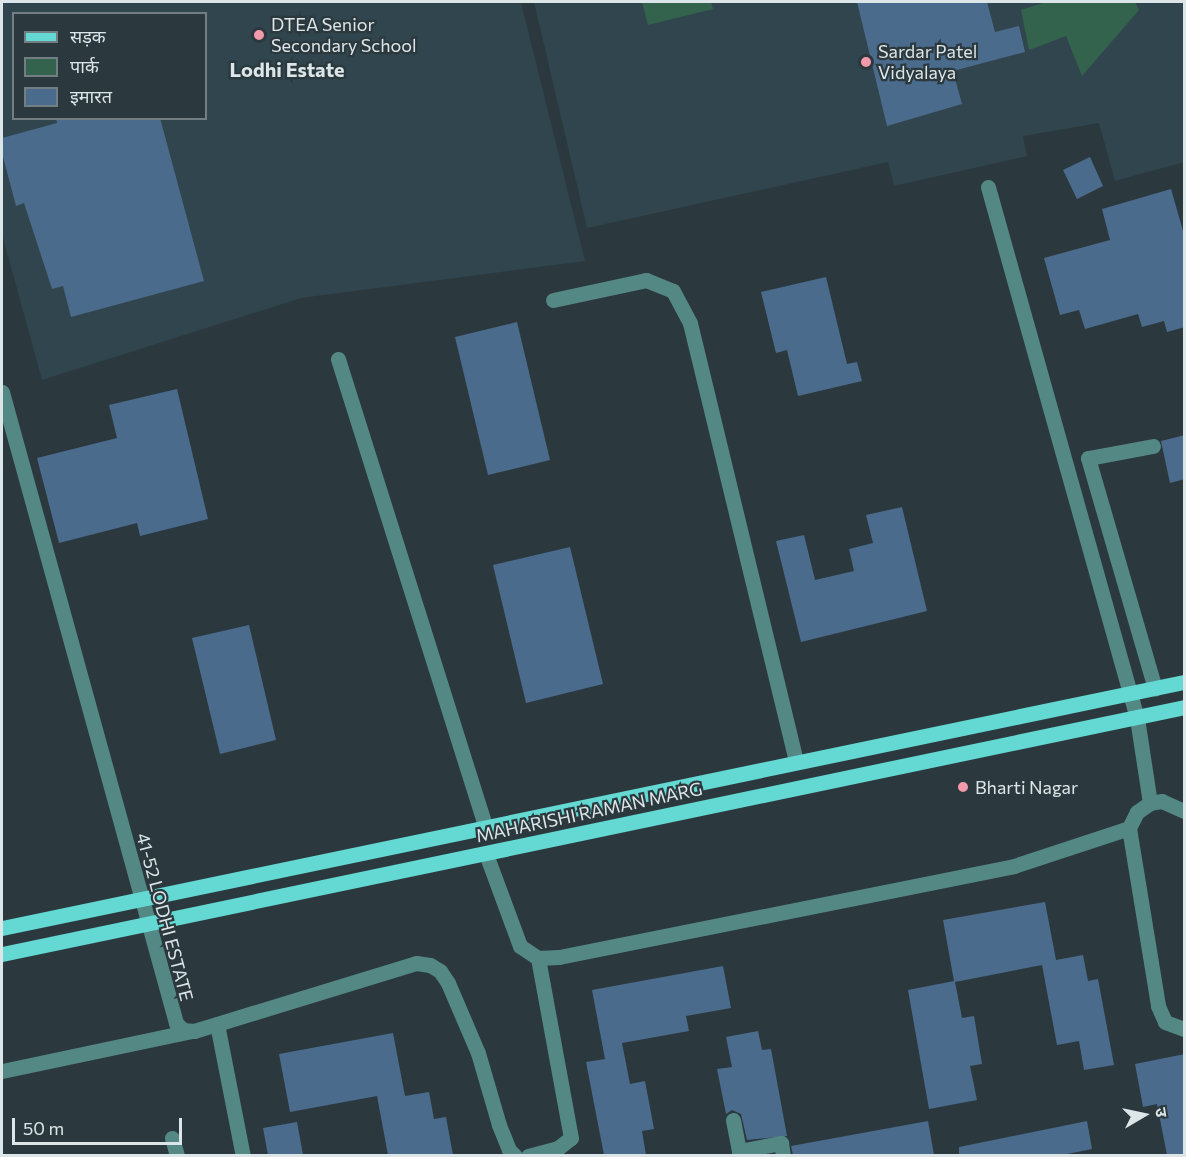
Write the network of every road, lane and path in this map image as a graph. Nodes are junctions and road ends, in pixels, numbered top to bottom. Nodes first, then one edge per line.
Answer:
1 (988, 187) dead end
2 (553, 300) dead end
3 (339, 359) dead end
4 (2, 392) edge
5 (1153, 447) dead end
6 (1185, 682) edge
7 (1155, 688) junction
8 (1130, 693) junction
9 (1185, 707) edge
10 (1137, 718) junction
11 (796, 761) junction
12 (1150, 803) junction
13 (1185, 811) edge
14 (486, 827) junction
15 (1129, 828) junction
16 (486, 854) junction
17 (141, 898) junction
18 (148, 924) junction
19 (2, 928) edge
20 (2, 954) edge
21 (538, 958) junction
22 (217, 1024) junction
23 (1185, 1029) edge
24 (194, 1031) junction
25 (2, 1071) edge
26 (733, 1120) dead end
27 (172, 1138) dead end
28 (177, 1155) edge
29 (243, 1155) edge
30 (515, 1155) edge
31 (528, 1155) edge
32 (783, 1155) edge

1 - 8 street
2 - 11 street
3 - 14 street
4 - 17 street, 41-52 LODHI ESTATE
5 - 7 street
6 - 7 main road, MAHARISHI RAMAN MARG
7 - 8 main road, MAHARISHI RAMAN MARG
8 - 10 street
8 - 11 main road, MAHARISHI RAMAN MARG
9 - 10 main road, MAHARISHI RAMAN MARG
10 - 12 street
10 - 16 main road, MAHARISHI RAMAN MARG
11 - 14 main road, MAHARISHI RAMAN MARG
12 - 13 street
12 - 15 street
14 - 17 main road, MAHARISHI RAMAN MARG
15 - 21 street
15 - 23 street
16 - 18 main road, MAHARISHI RAMAN MARG
16 - 21 street
17 - 18 street, 41-52 LODHI ESTATE
17 - 19 main road, MAHARISHI RAMAN MARG
18 - 20 main road, MAHARISHI RAMAN MARG
18 - 24 street, 41-52 LODHI ESTATE
21 - 31 street
22 - 24 street
22 - 29 street
22 - 30 street
24 - 25 street
26 - 32 street
27 - 28 street

